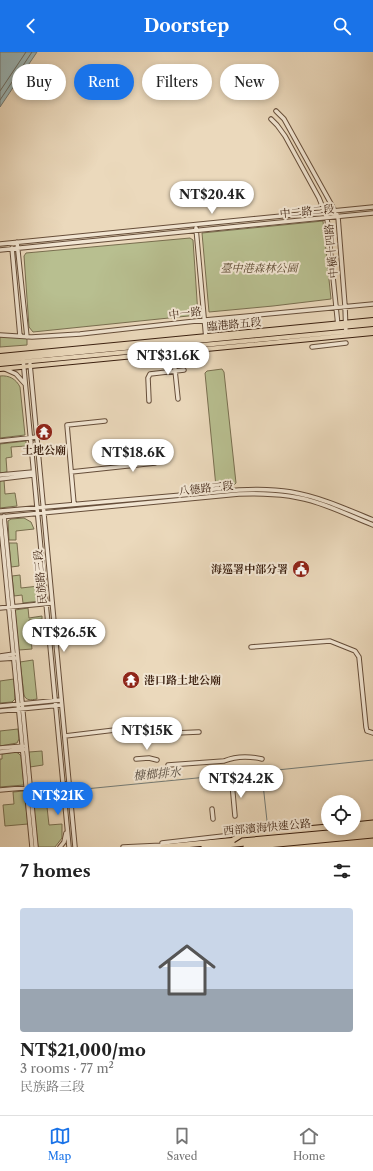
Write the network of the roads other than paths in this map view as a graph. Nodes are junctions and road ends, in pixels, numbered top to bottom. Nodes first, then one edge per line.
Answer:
1 (276, 111) dead end
2 (271, 119) dead end
3 (373, 206) edge
4 (335, 210) junction
5 (325, 212) junction
6 (373, 213) edge
7 (338, 217) junction
8 (327, 218) junction
9 (196, 224) junction
10 (196, 230) junction
11 (17, 242) junction
12 (11, 243) junction
13 (0, 244) edge
14 (18, 248) junction
15 (12, 249) junction
16 (0, 250) edge
17 (373, 304) edge
18 (336, 306) junction
19 (345, 306) junction
20 (205, 320) junction
21 (373, 320) edge
22 (373, 324) edge
23 (346, 329) junction
24 (373, 329) edge
25 (339, 330) junction
26 (327, 331) junction
27 (373, 333) edge
28 (0, 335) edge
29 (20, 336) junction
30 (27, 337) junction
31 (207, 342) junction
32 (346, 343) dead end
33 (329, 346) junction
34 (312, 347) dead end
35 (173, 352) junction
36 (0, 356) edge
37 (0, 360) edge
38 (26, 360) junction
39 (0, 364) edge
40 (2, 368) edge
41 (184, 370) dead end
42 (175, 371) junction
43 (25, 384) junction
44 (178, 399) dead end
45 (149, 401) dead end
46 (105, 421) dead end
47 (37, 437) junction
48 (30, 438) junction
49 (0, 441) edge
50 (156, 463) dead end
51 (71, 472) junction
52 (33, 473) junction
53 (0, 475) edge
54 (0, 479) edge
55 (239, 492) junction
56 (74, 504) junction
57 (43, 507) junction
58 (36, 508) junction
59 (0, 511) edge
60 (37, 513) junction
61 (44, 513) junction
62 (1, 517) edge
63 (373, 520) edge
64 (373, 525) edge
65 (4, 559) edge
66 (52, 603) junction
67 (45, 604) junction
68 (11, 607) junction
69 (0, 608) edge
70 (251, 647) dead end
71 (0, 656) edge
72 (16, 656) junction
73 (0, 659) edge
74 (61, 700) junction
75 (54, 701) junction
76 (20, 704) junction
77 (62, 705) junction
78 (0, 706) edge
79 (55, 706) junction
80 (20, 709) junction
81 (0, 711) edge
82 (199, 732) dead end
83 (373, 733) edge
84 (65, 736) junction
85 (24, 747) junction
86 (0, 748) edge
87 (0, 752) edge
88 (136, 759) dead end
89 (262, 759) dead end
90 (157, 760) dead end
91 (168, 765) dead end
92 (232, 783) dead end
93 (62, 784) junction
94 (69, 784) junction
95 (28, 788) junction
96 (0, 790) edge
97 (212, 809) dead end
98 (235, 816) dead end
99 (212, 819) dead end
100 (373, 824) edge
101 (361, 825) edge
102 (321, 827) edge
103 (321, 827) edge
104 (321, 829) edge
105 (67, 830) junction
106 (270, 833) junction
107 (373, 834) edge
108 (233, 840) junction
109 (267, 845) edge
110 (272, 845) edge
111 (32, 847) edge
112 (36, 847) edge
113 (60, 847) edge
114 (69, 847) edge
115 (75, 847) edge
116 (122, 847) edge
117 (163, 847) edge
118 (204, 847) edge
119 (226, 847) edge
120 (246, 847) edge

1 - 4 street, 中橫十四路
2 - 5 street, 中橫十四路
3 - 4 street, 中二路二段
4 - 5 street, 中二路二段
4 - 7 street, 中橫十四路
5 - 8 street, 中橫十四路
5 - 9 street, 中二路二段
6 - 7 street, 中二路二段
7 - 8 street, 中二路二段
7 - 19 street, 中橫十四路
8 - 10 street, 中二路二段
8 - 18 street, 中橫十四路
9 - 10 street
9 - 11 street, 中二路二段
10 - 14 street, 中二路二段
10 - 20 street
11 - 12 street, 中二路二段
11 - 14 street
12 - 13 street, 中二路二段
12 - 15 street
14 - 15 street, 中二路二段
14 - 30 street
15 - 16 street, 中二路二段
15 - 29 street
17 - 19 street, 中一路
18 - 19 street, 中一路
18 - 20 street, 中一路
18 - 25 street, 中橫十四路
19 - 23 street, 中橫十四路
20 - 30 street, 中一路
20 - 31 street
21 - 23 main road, 臨港路五段
22 - 23 main road, 臨港路五段
23 - 24 main road, 臨港路五段
23 - 25 main road, 臨港路五段
23 - 25 main road, 臨港路五段
23 - 27 main road, 臨港路五段
25 - 26 main road, 臨港路五段
25 - 26 main road, 臨港路五段
26 - 31 main road, 臨港路五段
26 - 31 main road, 臨港路五段
26 - 33 street
28 - 29 street, 中一路
29 - 30 street, 中一路
31 - 35 main road, 臨港路五段
31 - 38 main road, 臨港路五段
31 - 38 main road, 臨港路五段
32 - 33 street
33 - 34 street
35 - 38 main road, 臨港路五段
35 - 42 street
36 - 38 main road
37 - 38 main road
38 - 39 main road
38 - 40 main road
38 - 43 street, 民族路三段
38 - 47 street, 民族路三段
40 - 43 street
41 - 42 street
42 - 44 street
42 - 45 street
43 - 48 street, 民族路三段
46 - 51 street
47 - 48 street
47 - 57 street, 民族路三段
48 - 49 street
48 - 52 street, 民族路三段
50 - 51 street
51 - 56 street
52 - 53 street
52 - 54 street
52 - 58 street, 民族路三段
55 - 56 street, 八德路三段
55 - 61 street, 八德路三段
55 - 63 street, 八德路三段
55 - 64 street, 八德路三段
56 - 57 street, 八德路三段
57 - 58 street, 八德路三段
57 - 61 street, 民族路三段
58 - 59 street, 八德路三段
58 - 60 street, 民族路三段
60 - 61 street, 八德路三段
60 - 62 street, 八德路三段
60 - 67 street, 民族路三段
61 - 66 street, 民族路三段
62 - 65 street
65 - 68 street
66 - 67 street
66 - 74 street, 民族路三段
67 - 68 street
67 - 75 street, 民族路三段
68 - 69 street
68 - 72 street
70 - 83 street
71 - 72 street
72 - 73 street
72 - 76 street
74 - 75 street
74 - 77 street, 民族路三段
75 - 76 street
75 - 79 street, 民族路三段
76 - 78 street
76 - 80 street
77 - 79 street
77 - 84 street, 民族路三段
79 - 80 street
79 - 93 street, 民族路三段
80 - 81 street
80 - 85 street
82 - 84 street
84 - 94 street, 民族路三段
85 - 86 street
85 - 87 street
85 - 95 street
88 - 90 street
89 - 91 street
92 - 98 street
93 - 94 street
93 - 95 street
93 - 105 street, 民族路三段
94 - 115 street, 民族路三段
95 - 96 street
95 - 111 street
95 - 112 street
97 - 99 street
100 - 101 highway
100 - 108 highway, 西部濱海快速公路
102 - 108 highway, bridge
103 - 106 street
104 - 106 street
105 - 113 street
105 - 114 street, 民族路三段
106 - 116 street, bridge
107 - 110 street
107 - 118 highway, 西部濱海快速公路
107 - 120 highway
108 - 117 highway, 西部濱海快速公路
109 - 110 street
109 - 119 street

